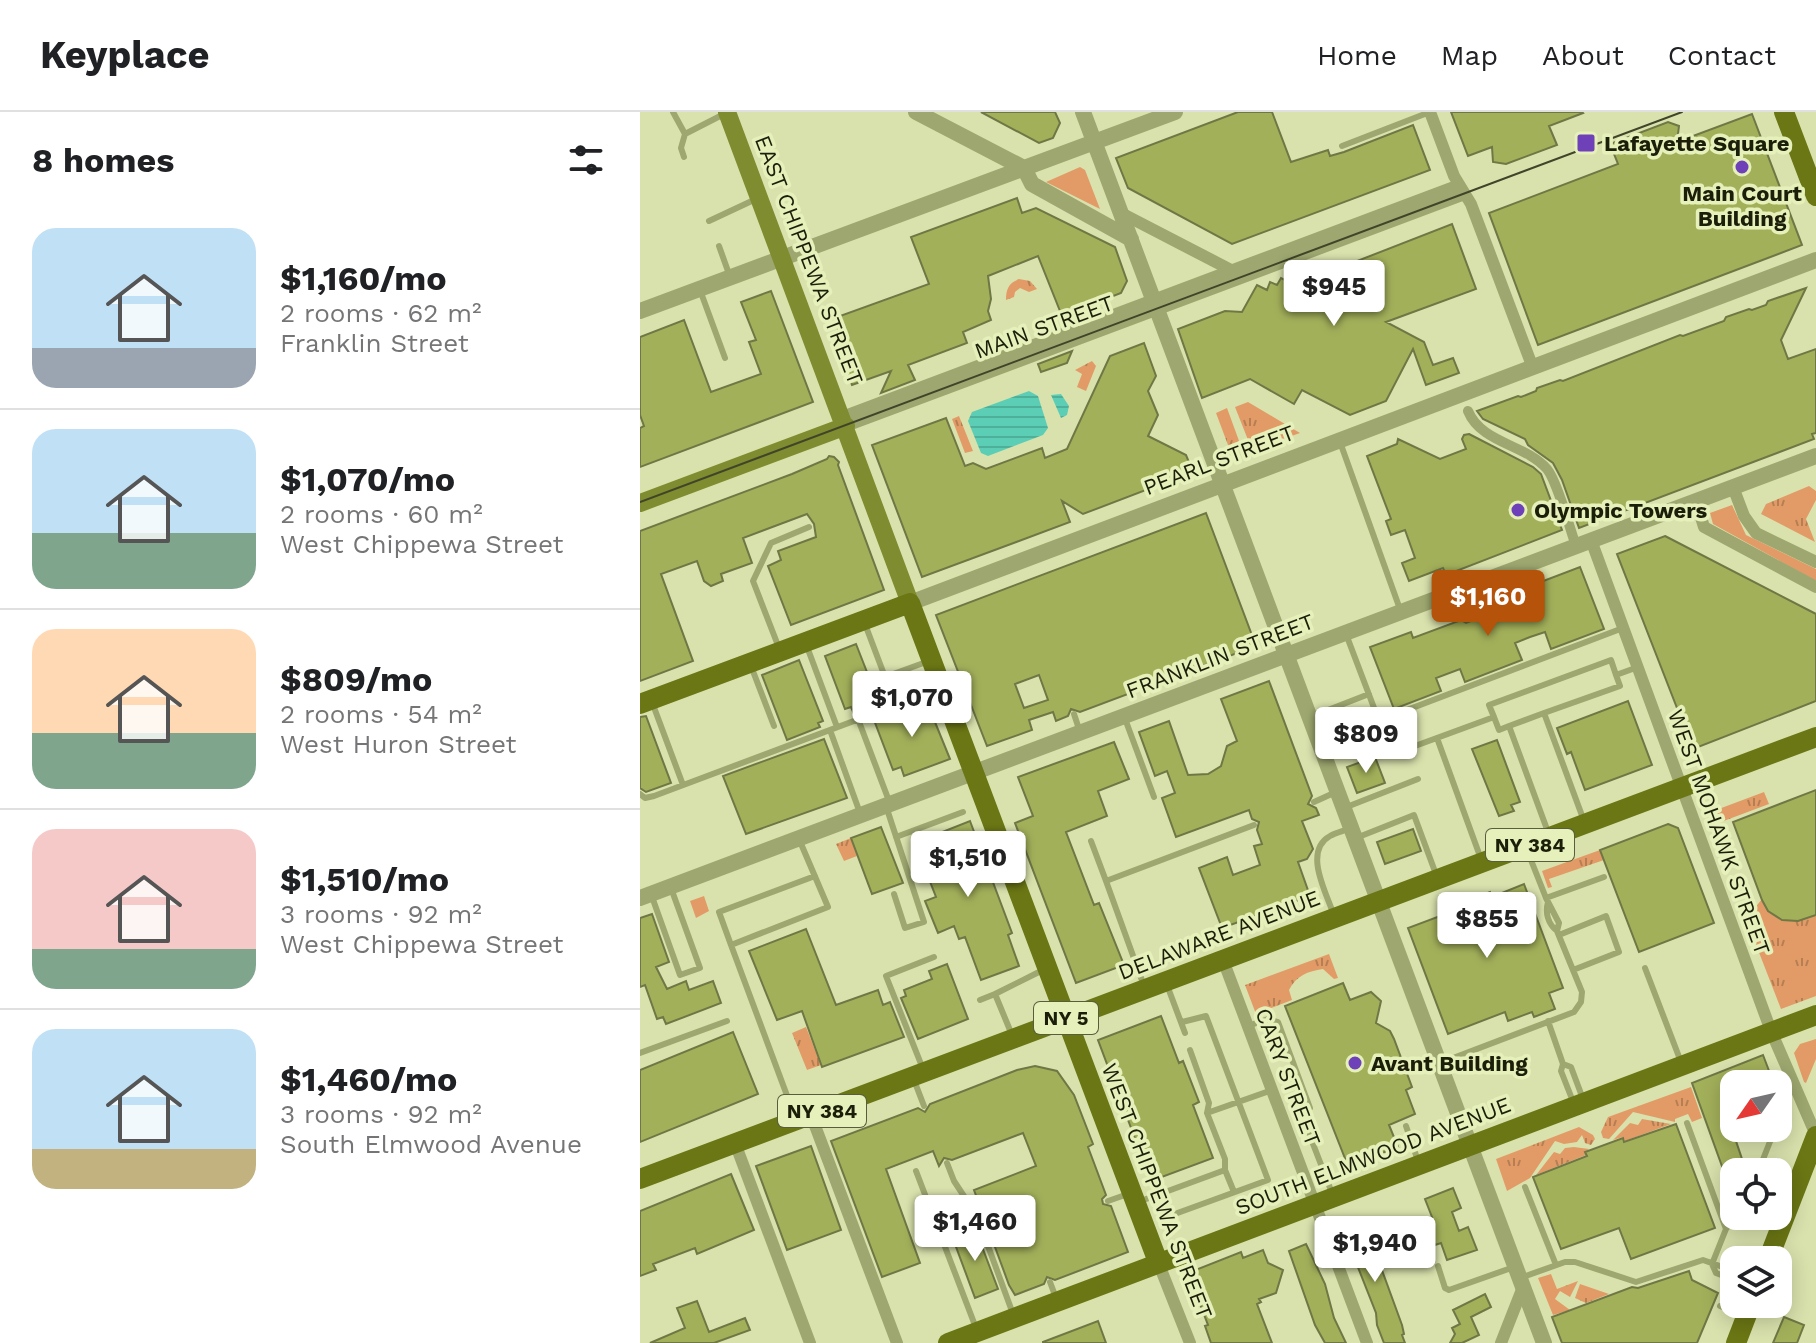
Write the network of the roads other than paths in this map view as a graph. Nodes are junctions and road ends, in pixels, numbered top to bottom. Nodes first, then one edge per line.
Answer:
1 (673, 112) edge
2 (727, 112) edge
3 (916, 112) edge
4 (1083, 112) edge
5 (1175, 112) edge
6 (1430, 112) edge
7 (1784, 112) edge
8 (685, 134) junction
9 (1095, 142) junction
10 (1342, 146) dead end
11 (684, 157) dead end
12 (1024, 168) junction
13 (1462, 189) junction
14 (1816, 196) edge
15 (760, 198) junction
16 (1121, 213) junction
17 (709, 221) dead end
18 (1131, 239) junction
19 (719, 246) dead end
20 (782, 258) junction
21 (1816, 260) edge
22 (1233, 271) junction
23 (731, 278) junction
24 (699, 289) junction
25 (1157, 307) junction
26 (640, 311) edge
27 (725, 358) dead end
28 (1533, 368) junction
29 (1468, 411) dead end
30 (844, 423) junction
31 (1339, 441) junction
32 (1816, 456) edge
33 (1223, 485) junction
34 (1733, 487) junction
35 (640, 492) edge
36 (1696, 501) junction
37 (640, 503) edge
38 (809, 527) dead end
39 (1583, 543) junction
40 (1816, 562) edge
41 (1816, 587) edge
42 (910, 603) junction
43 (1401, 612) junction
44 (863, 620) junction
45 (1623, 628) junction
46 (1345, 633) junction
47 (805, 642) junction
48 (780, 652) junction
49 (1287, 655) junction
50 (932, 660) junction
51 (750, 663) junction
52 (1638, 667) junction
53 (1616, 675) junction
54 (885, 677) junction
55 (942, 688) junction
56 (1369, 694) junction
57 (884, 700) dead end
58 (646, 702) edge
59 (1403, 712) junction
60 (1544, 713) junction
61 (1074, 714) dead end
62 (1124, 716) junction
63 (1310, 717) junction
64 (1494, 717) junction
65 (858, 719) junction
66 (1379, 721) junction
67 (774, 726) dead end
68 (1509, 726) junction
69 (834, 728) junction
70 (1080, 733) junction
71 (1816, 737) edge
72 (1437, 738) junction
73 (1320, 743) junction
74 (974, 773) junction
75 (1418, 779) dead end
76 (683, 785) junction
77 (1682, 788) junction
78 (640, 794) edge
79 (1154, 797) dead end
80 (1341, 800) junction
81 (1314, 802) dead end
82 (888, 805) junction
83 (963, 812) dead end
84 (861, 815) junction
85 (1586, 824) junction
86 (1254, 825) dead end
87 (1354, 833) junction
88 (896, 837) junction
89 (1550, 837) junction
90 (799, 839) junction
91 (1091, 841) dead end
92 (1526, 847) junction
93 (1482, 863) junction
94 (815, 876) junction
95 (1604, 877) dead end
96 (1438, 879) junction
97 (1106, 881) junction
98 (670, 887) junction
99 (894, 894) dead end
100 (646, 896) edge
101 (1547, 900) junction
102 (1379, 901) junction
103 (1335, 918) junction
104 (1558, 933) junction
105 (731, 945) junction
106 (934, 957) dead end
107 (1223, 960) junction
108 (1645, 968) dead end
109 (1047, 969) junction
110 (1573, 970) junction
111 (1165, 982) junction
112 (1145, 989) junction
113 (995, 994) junction
114 (980, 1000) dead end
115 (1816, 1015) edge
116 (1066, 1019) junction
117 (727, 1021) dead end
118 (1548, 1021) junction
119 (1182, 1022) junction
120 (1248, 1026) junction
121 (1771, 1031) junction
122 (1185, 1033) dead end
123 (1013, 1039) junction
124 (1190, 1050) dead end
125 (640, 1053) edge
126 (1440, 1063) junction
127 (1682, 1065) junction
128 (918, 1074) junction
129 (1272, 1090) junction
130 (1239, 1101) junction
131 (1579, 1104) junction
132 (924, 1106) dead end
133 (1310, 1108) dead end
134 (1207, 1113) junction
135 (804, 1118) junction
136 (1303, 1118) dead end
137 (1687, 1123) dead end
138 (1406, 1126) dead end
139 (1816, 1136) edge
140 (735, 1143) junction
141 (1470, 1145) junction
142 (947, 1163) dead end
143 (1420, 1165) junction
144 (1225, 1170) junction
145 (1810, 1170) edge
146 (916, 1171) dead end
147 (640, 1179) edge
148 (1525, 1187) dead end
149 (1163, 1192) junction
150 (1234, 1192) junction
151 (1133, 1198) junction
152 (1108, 1201) dead end
153 (1324, 1201) junction
154 (1720, 1213) edge
155 (1726, 1230) edge
156 (1775, 1246) edge
157 (1158, 1262) junction
158 (1712, 1264) junction
159 (1556, 1265) junction
160 (1438, 1266) dead end
161 (1720, 1267) edge
162 (1720, 1275) edge
163 (1520, 1277) junction
164 (1015, 1317) junction
165 (1745, 1318) edge
166 (977, 1332) junction
167 (810, 1343) edge
168 (897, 1343) edge
169 (948, 1343) edge
170 (1190, 1343) edge
171 (1367, 1343) edge
172 (1501, 1343) edge
173 (1544, 1343) edge
174 (1736, 1343) edge

1 - 8 lane
2 - 8 lane
2 - 15 main road, EAST CHIPPEWA STREET
3 - 12 street
4 - 9 street
5 - 9 street
6 - 10 lane
6 - 13 street
7 - 14 main road
8 - 11 lane
9 - 12 street
9 - 16 street
12 - 18 street
12 - 20 street
13 - 22 street, MAIN STREET
13 - 25 street, MAIN STREET
13 - 28 street
15 - 17 lane
15 - 20 main road, EAST CHIPPEWA STREET
16 - 18 street
16 - 22 street
18 - 25 street
19 - 23 lane
20 - 23 street
20 - 30 main road, EAST CHIPPEWA STREET
21 - 28 street, PEARL STREET
22 - 25 street, MAIN STREET
23 - 24 street
24 - 26 street
24 - 27 lane
25 - 30 street, MAIN STREET
25 - 33 street
28 - 31 street, PEARL STREET
29 - 39 street
30 - 35 main road, MAIN STREET
30 - 37 main road, MAIN STREET
30 - 42 main road, WEST CHIPPEWA STREET
31 - 33 street, PEARL STREET
31 - 43 lane
32 - 34 street, FRANKLIN STREET
33 - 42 street, PEARL STREET
33 - 49 street
34 - 36 street, FRANKLIN STREET
34 - 40 street
36 - 39 street, FRANKLIN STREET
36 - 41 street
38 - 48 lane
39 - 43 street, FRANKLIN STREET
39 - 45 street, WEST MOHAWK STREET
42 - 44 main road, PEARL STREET
42 - 50 main road, WEST CHIPPEWA STREET / NY 5
43 - 46 street, FRANKLIN STREET
44 - 47 main road, PEARL STREET
44 - 54 lane
45 - 52 street, WEST MOHAWK STREET
45 - 59 lane
46 - 49 street, FRANKLIN STREET
46 - 56 lane
47 - 48 main road, PEARL STREET
47 - 69 lane
48 - 51 main road, PEARL STREET
49 - 62 street, FRANKLIN STREET
49 - 63 street
50 - 54 lane
50 - 55 main road, WEST CHIPPEWA STREET / NY 5
51 - 58 main road, PEARL STREET
51 - 67 lane
52 - 53 lane
52 - 77 street, WEST MOHAWK STREET
53 - 60 lane
53 - 64 lane
54 - 57 lane
55 - 65 lane
55 - 74 main road, WEST CHIPPEWA STREET / NY 5
56 - 63 lane
56 - 66 lane
58 - 76 lane
59 - 66 lane
59 - 72 lane
60 - 68 lane
60 - 85 lane
61 - 70 lane
62 - 70 street, FRANKLIN STREET
62 - 79 lane
63 - 73 street
64 - 68 lane
64 - 72 lane
65 - 69 lane
65 - 82 lane
66 - 73 lane
68 - 89 lane
69 - 76 lane
69 - 84 lane
70 - 74 street, FRANKLIN STREET
71 - 77 main road, DELAWARE AVENUE / NY 384
72 - 93 lane
73 - 80 street
74 - 82 street, FRANKLIN STREET
74 - 109 main road, WEST CHIPPEWA STREET / NY 5
75 - 80 lane
76 - 78 lane
77 - 85 main road, DELAWARE AVENUE / NY 384
77 - 121 street, WEST MOHAWK STREET
80 - 81 lane
80 - 87 street
82 - 84 street, FRANKLIN STREET
82 - 88 lane
83 - 88 lane
84 - 90 street, FRANKLIN STREET
85 - 89 main road, DELAWARE AVENUE / NY 384
86 - 97 lane
87 - 96 lane
87 - 102 street
87 - 103 lane
88 - 99 lane
89 - 92 main road, DELAWARE AVENUE / NY 384
90 - 94 lane
90 - 98 street, FRANKLIN STREET
91 - 97 lane
92 - 93 main road, DELAWARE AVENUE / NY 384
92 - 101 lane
93 - 96 main road, DELAWARE AVENUE / NY 384
94 - 105 lane
94 - 105 lane
95 - 101 lane
96 - 102 main road, DELAWARE AVENUE / NY 384
97 - 112 lane
98 - 100 street, FRANKLIN STREET
98 - 100 lane
101 - 104 lane
102 - 103 main road, DELAWARE AVENUE / NY 384
102 - 126 street
103 - 107 main road, DELAWARE AVENUE / NY 384
104 - 110 lane
104 - 110 lane
105 - 135 lane
106 - 128 lane
107 - 111 main road, DELAWARE AVENUE / NY 384
107 - 120 street, CARY STREET
108 - 127 lane
109 - 113 lane
109 - 116 main road, WEST CHIPPEWA STREET / NY 5
110 - 118 lane
111 - 112 main road, DELAWARE AVENUE / NY 384
111 - 119 lane
112 - 116 main road, DELAWARE AVENUE / NY 384
113 - 114 lane
113 - 123 lane
115 - 121 main road, SOUTH ELMWOOD AVENUE
116 - 123 main road, DELAWARE AVENUE / NY 384
116 - 151 main road, WEST CHIPPEWA STREET / NY 5
117 - 125 lane
118 - 126 lane
118 - 131 lane
119 - 122 lane
119 - 130 lane
120 - 129 street, CARY STREET
120 - 133 lane
121 - 127 main road, SOUTH ELMWOOD AVENUE
121 - 139 street, WEST MOHAWK STREET
123 - 128 main road, DELAWARE AVENUE / NY 384
124 - 134 lane
126 - 141 street
127 - 131 main road, SOUTH ELMWOOD AVENUE
128 - 132 lane
128 - 135 main road, DELAWARE AVENUE / NY 384
129 - 130 lane
129 - 153 street, CARY STREET
130 - 134 lane
130 - 150 lane
131 - 141 main road, SOUTH ELMWOOD AVENUE
134 - 144 lane
135 - 140 main road, DELAWARE AVENUE / NY 384
135 - 168 street
136 - 153 lane
137 - 154 lane
138 - 143 lane
139 - 145 main road
140 - 147 main road, DELAWARE AVENUE / NY 384
140 - 167 street
141 - 143 main road, SOUTH ELMWOOD AVENUE
141 - 163 street
142 - 164 lane
143 - 153 main road, SOUTH ELMWOOD AVENUE
144 - 149 lane
144 - 150 lane
145 - 156 main road
146 - 166 lane
148 - 159 lane
149 - 150 lane
149 - 151 lane
151 - 152 lane
151 - 157 main road, WEST CHIPPEWA STREET / NY 5
153 - 157 main road, SOUTH ELMWOOD AVENUE
153 - 171 street, CARY STREET
155 - 158 lane
157 - 164 main road, SOUTH ELMWOOD AVENUE
157 - 170 street, WEST CHIPPEWA STREET
158 - 159 lane
158 - 161 lane
158 - 162 lane
159 - 163 lane
160 - 163 lane
163 - 172 street
163 - 173 street
164 - 166 main road, SOUTH ELMWOOD AVENUE
165 - 174 main road
166 - 169 main road, SOUTH ELMWOOD AVENUE

